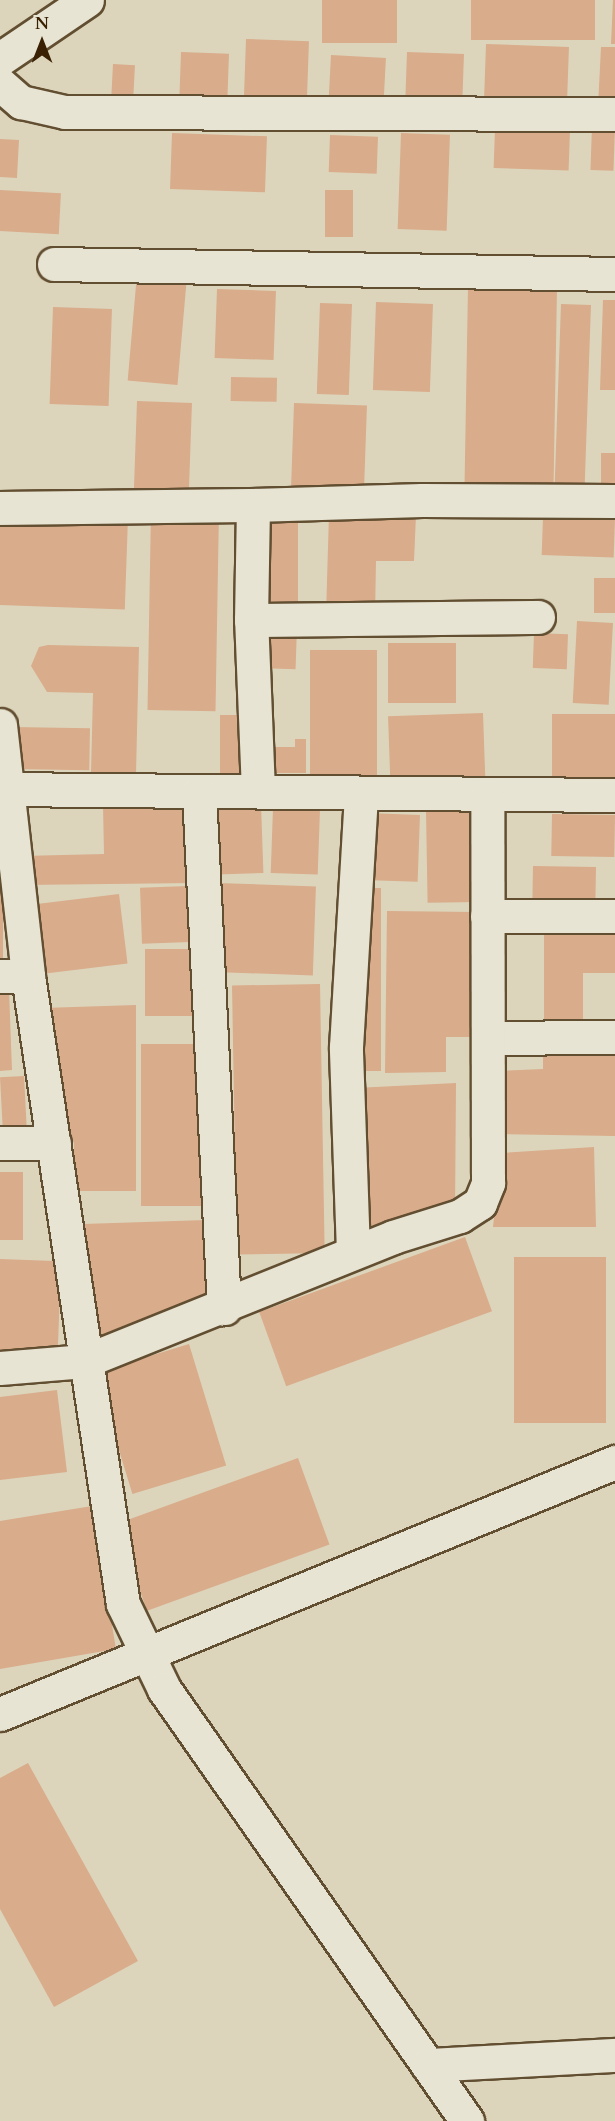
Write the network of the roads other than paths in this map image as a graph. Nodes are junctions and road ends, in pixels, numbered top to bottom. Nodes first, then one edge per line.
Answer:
1 (87, 0) edge
2 (0, 59) edge
3 (0, 84) edge
4 (615, 114) edge
5 (54, 264) dead end
6 (615, 274) edge
7 (615, 501) edge
8 (253, 506) junction
9 (0, 508) edge
10 (538, 617) dead end
11 (251, 620) junction
12 (0, 725) edge
13 (3, 789) edge
14 (258, 791) junction
15 (199, 792) junction
16 (360, 795) junction
17 (615, 795) edge
18 (487, 796) junction
19 (487, 916) junction
20 (615, 916) edge
21 (14, 976) edge
22 (615, 1037) edge
23 (488, 1038) junction
24 (0, 1143) edge
25 (54, 1143) junction
26 (353, 1252) junction
27 (224, 1308) junction
28 (85, 1361) junction
29 (0, 1368) edge
30 (615, 1462) edge
31 (144, 1653) junction
32 (0, 1714) edge
33 (615, 2055) edge
34 (428, 2065) junction
35 (467, 2121) edge

1 - 2 street
3 - 4 street
5 - 6 street
7 - 8 street
8 - 9 street
8 - 11 street
10 - 11 street
11 - 14 street
12 - 13 street
13 - 15 street
13 - 21 street
14 - 15 street
14 - 16 street
15 - 27 street
16 - 18 street
16 - 26 street
17 - 18 street
18 - 19 street
19 - 20 street
19 - 23 street
21 - 25 street
22 - 23 street
23 - 26 street
24 - 25 street
25 - 28 street
26 - 27 street
27 - 28 street
28 - 29 street
28 - 31 street
30 - 31 street
31 - 32 street
31 - 34 street
33 - 34 street
34 - 35 street

